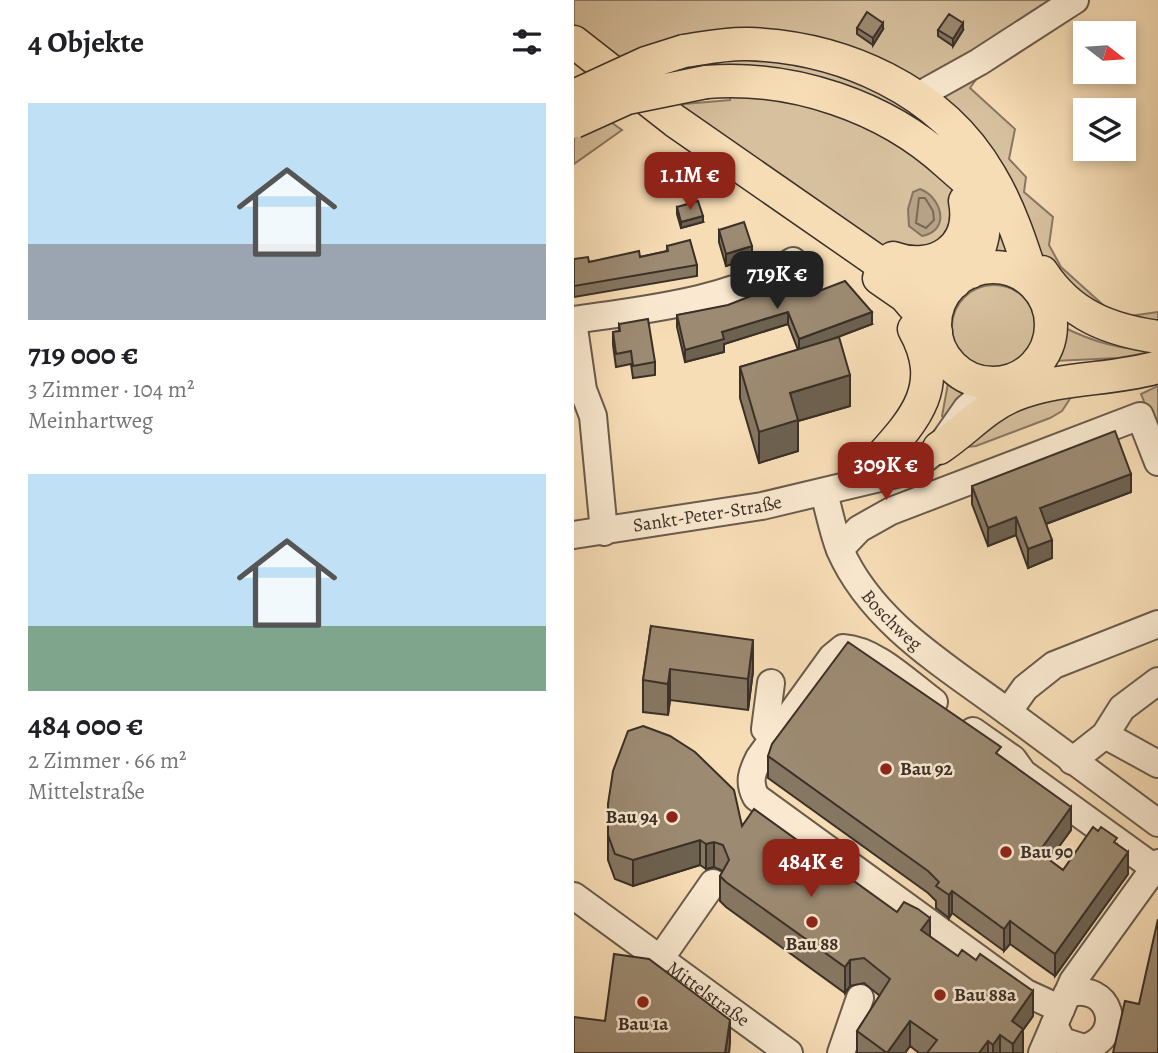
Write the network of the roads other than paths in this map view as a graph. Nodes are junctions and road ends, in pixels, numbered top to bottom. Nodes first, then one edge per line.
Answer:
1 (1075, 0) edge
2 (574, 42) edge
3 (574, 64) edge
4 (574, 96) edge
5 (916, 97) junction
6 (574, 122) edge
7 (952, 167) junction
8 (838, 233) junction
9 (793, 261) dead end
10 (853, 263) junction
11 (963, 277) junction
12 (1043, 289) junction
13 (574, 320) edge
14 (574, 328) edge
15 (937, 338) junction
16 (1158, 338) edge
17 (1158, 357) edge
18 (1158, 367) edge
19 (1010, 379) junction
20 (939, 448) junction
21 (1158, 462) edge
22 (872, 467) junction
23 (832, 491) junction
24 (604, 532) junction
25 (574, 535) edge
26 (840, 549) junction
27 (1158, 624) edge
28 (1158, 681) edge
29 (771, 683) dead end
30 (1007, 712) junction
31 (1105, 734) junction
32 (775, 736) junction
33 (1153, 753) edge
34 (1072, 761) junction
35 (1158, 823) edge
36 (1156, 865) edge
37 (713, 883) dead end
38 (574, 896) edge
39 (660, 959) junction
40 (860, 998) dead end
41 (1061, 1009) junction
42 (789, 1053) edge
43 (841, 1053) edge
44 (1042, 1053) edge

1 - 5 street
2 - 8 main road
3 - 10 main road
4 - 5 main road, bridge
5 - 12 main road
6 - 7 main road, bridge
7 - 8 main road
7 - 11 main road
8 - 11 main road
9 - 13 street
10 - 15 main road
10 - 22 main road
11 - 12 main road
11 - 15 main road
12 - 16 main road
12 - 19 main road
14 - 24 street
15 - 19 main road
15 - 22 street
17 - 19 main road
18 - 20 main road
19 - 20 street, Sankt-Peter-Straße
20 - 23 street, Sankt-Peter-Straße
21 - 26 street
22 - 23 street
23 - 24 street, Sankt-Peter-Straße
23 - 26 street, Boschweg
24 - 25 street, Sankt-Peter-Straße
26 - 30 street, Boschweg
27 - 30 street
28 - 31 street
29 - 32 street
30 - 34 street, Boschweg
31 - 33 street
31 - 34 street
32 - 36 street
32 - 41 street
34 - 35 street, Boschweg
36 - 41 street
37 - 39 street
38 - 39 street, Mittelstraße
39 - 42 street, Mittelstraße
40 - 43 street
41 - 44 street

